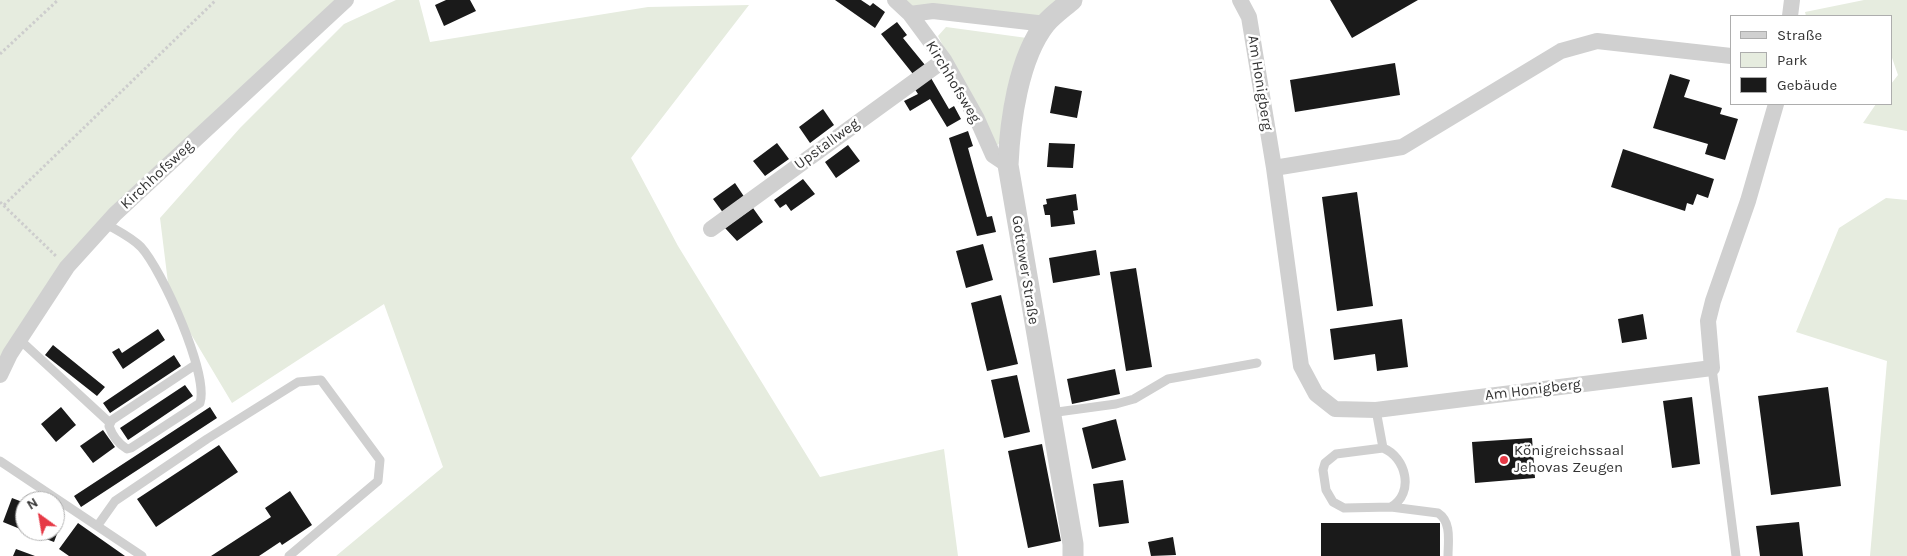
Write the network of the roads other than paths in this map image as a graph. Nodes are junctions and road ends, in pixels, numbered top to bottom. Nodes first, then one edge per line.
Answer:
1 (346, 0) edge
2 (895, 0) edge
3 (1072, 0) edge
4 (1240, 0) edge
5 (1792, 0) edge
6 (931, 5) edge
7 (910, 14) junction
8 (1790, 15) edge
9 (1046, 24) junction
10 (1730, 56) edge
11 (944, 60) junction
12 (1776, 105) edge
13 (1008, 165) junction
14 (1274, 168) junction
15 (106, 224) junction
16 (711, 229) dead end
17 (20, 340) junction
18 (1257, 363) dead end
19 (195, 365) junction
20 (1712, 368) junction
21 (0, 375) edge
22 (1376, 410) junction
23 (1050, 413) junction
24 (110, 424) junction
25 (1383, 448) junction
26 (0, 461) edge
27 (1391, 507) junction
28 (98, 525) junction
29 (142, 556) edge
30 (289, 556) edge
31 (1073, 556) edge
32 (1448, 556) edge
33 (1736, 556) edge

1 - 15 street, Kirchhofsweg
2 - 7 street, Kirchhofsweg
3 - 9 street, Gottower Straße
4 - 14 street, Am Honigberg
5 - 8 street
6 - 7 street
6 - 9 street
7 - 11 street, Kirchhofsweg
9 - 13 street, Gottower Straße
10 - 14 street
11 - 13 street, Kirchhofsweg
11 - 16 street, Upstallweg
12 - 20 street
13 - 23 street, Gottower Straße
14 - 22 street, Am Honigberg
15 - 17 street, Kirchhofsweg
15 - 19 lane
17 - 21 street, Kirchhofsweg
17 - 24 lane
18 - 23 lane
19 - 24 lane
19 - 24 lane
20 - 22 street, Am Honigberg
20 - 33 lane
22 - 25 lane
23 - 31 street, Gottower Straße
25 - 27 lane
25 - 27 lane
26 - 28 lane
27 - 32 lane
28 - 29 lane
28 - 30 lane

